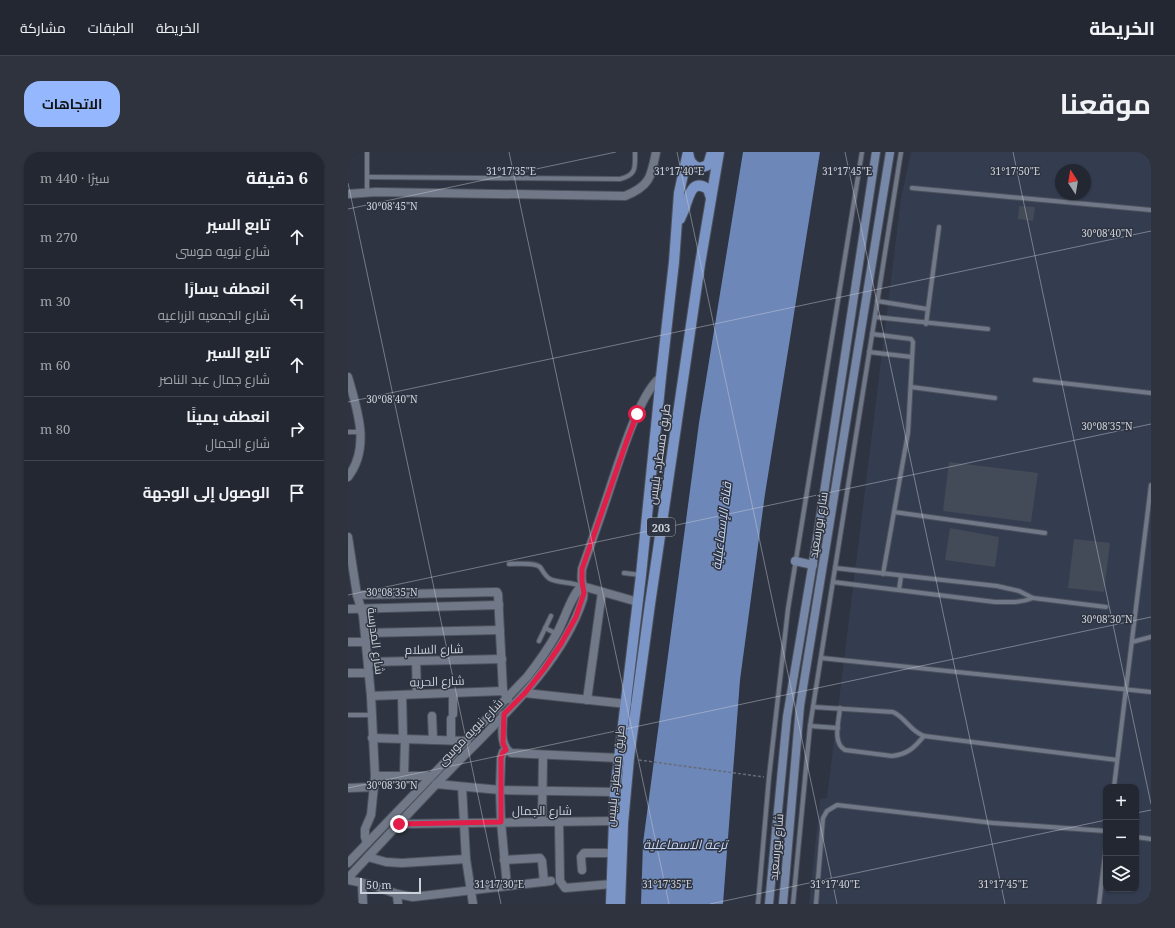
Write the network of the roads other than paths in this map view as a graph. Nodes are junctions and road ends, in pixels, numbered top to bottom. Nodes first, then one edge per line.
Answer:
1 (367, 152) edge
2 (635, 152) edge
3 (656, 152) edge
4 (688, 152) edge
5 (712, 152) edge
6 (718, 152) edge
7 (862, 152) edge
8 (876, 152) edge
9 (890, 152) edge
10 (901, 152) edge
11 (367, 177) junction
12 (912, 188) dead end
13 (367, 193) junction
14 (348, 194) edge
15 (711, 198) junction
16 (1151, 210) edge
17 (678, 222) junction
18 (939, 227) dead end
19 (877, 301) junction
20 (928, 310) junction
21 (875, 317) junction
22 (926, 324) junction
23 (988, 330) dead end
24 (872, 334) junction
25 (869, 352) junction
26 (912, 357) junction
27 (348, 377) edge
28 (661, 377) junction
29 (1035, 380) dead end
30 (911, 387) junction
31 (1151, 393) edge
32 (995, 398) dead end
33 (348, 432) edge
34 (361, 432) junction
35 (348, 458) edge
36 (358, 458) junction
37 (348, 477) edge
38 (1151, 485) edge
39 (894, 512) junction
40 (1045, 532) dead end
41 (348, 537) edge
42 (795, 561) junction
43 (509, 564) dead end
44 (813, 565) junction
45 (835, 568) junction
46 (351, 573) edge
47 (624, 573) dead end
48 (883, 574) junction
49 (641, 575) junction
50 (901, 576) junction
51 (833, 582) junction
52 (582, 586) junction
53 (899, 590) junction
54 (602, 592) junction
55 (357, 595) junction
56 (1033, 598) junction
57 (638, 602) junction
58 (499, 605) junction
59 (1106, 607) dead end
60 (361, 608) junction
61 (348, 609) edge
62 (551, 616) dead end
63 (545, 628) junction
64 (500, 630) junction
65 (365, 633) junction
66 (556, 634) junction
67 (1151, 637) edge
68 (539, 641) dead end
69 (348, 642) edge
70 (366, 642) junction
71 (1132, 642) junction
72 (821, 658) junction
73 (502, 660) junction
74 (368, 662) junction
75 (416, 662) junction
76 (348, 673) edge
77 (369, 673) junction
78 (1126, 689) junction
79 (1151, 692) edge
80 (453, 693) junction
81 (525, 693) junction
82 (417, 694) junction
83 (402, 695) junction
84 (506, 695) junction
85 (371, 696) junction
86 (587, 700) junction
87 (626, 704) junction
88 (813, 707) junction
89 (840, 708) junction
90 (504, 714) junction
91 (348, 715) edge
92 (372, 715) junction
93 (432, 716) dead end
94 (810, 726) junction
95 (838, 728) junction
96 (924, 736) junction
97 (372, 738) junction
98 (404, 739) junction
99 (433, 740) junction
100 (452, 740) junction
101 (467, 741) junction
102 (506, 750) junction
103 (542, 755) junction
104 (620, 758) junction
105 (1117, 760) junction
106 (375, 776) junction
107 (404, 776) junction
108 (431, 776) junction
109 (436, 784) junction
110 (1114, 784) edge
111 (374, 787) junction
112 (462, 787) junction
113 (348, 788) edge
114 (500, 790) junction
115 (543, 791) junction
116 (615, 792) junction
117 (614, 821) junction
118 (501, 822) junction
119 (542, 822) junction
120 (559, 822) junction
121 (463, 823) junction
122 (399, 824) junction
123 (1103, 831) edge
124 (1139, 837) edge
125 (1151, 839) edge
126 (367, 843) junction
127 (352, 853) edge
128 (613, 853) junction
129 (1105, 856) edge
130 (368, 857) junction
131 (466, 859) junction
132 (504, 860) junction
133 (348, 863) edge
134 (582, 870) dead end
135 (348, 879) edge
136 (362, 882) junction
137 (612, 884) junction
138 (507, 886) junction
139 (471, 890) junction
140 (397, 894) junction
141 (413, 900) edge
142 (363, 904) edge
143 (398, 904) edge
144 (473, 904) edge
145 (611, 904) edge
146 (620, 904) edge
147 (758, 904) edge
148 (769, 904) edge
149 (783, 904) edge
150 (793, 904) edge
151 (816, 904) edge
152 (1099, 904) edge

1 - 11 lane
2 - 11 lane
3 - 13 street
4 - 5 main road
4 - 17 main road, طريق مسطرد, بلبيس / 203
6 - 15 main road, طريق مسطرد, بلبيس / 203
7 - 42 lane
8 - 44 main road, شارع بورسعيد
9 - 149 main road, شارع بورسعيد
10 - 19 lane
11 - 13 lane
12 - 16 lane
13 - 14 street
15 - 17 main road
15 - 146 main road, طريق مسطرد, بلبيس / 203
17 - 28 main road, طريق مسطرد, بلبيس / 203
18 - 20 lane
19 - 20 lane
19 - 21 lane
20 - 22 lane
21 - 22 lane
21 - 24 lane
22 - 23 lane
24 - 25 lane
24 - 26 lane
25 - 26 lane
25 - 45 lane
26 - 30 lane
27 - 34 street
28 - 49 main road, طريق مسطرد, بلبيس / 203
28 - 52 street, شارع نبويه موسى
29 - 31 lane
30 - 32 lane
30 - 39 lane
33 - 34 lane
34 - 36 street
35 - 36 street
36 - 37 street
38 - 71 lane
39 - 40 lane
39 - 48 lane
41 - 46 street, شارع المدرسة
42 - 44 main road
42 - 147 lane
43 - 52 lane
44 - 148 main road, شارع بورسعيد
45 - 48 lane
45 - 51 lane
46 - 55 street, شارع المدرسة
47 - 49 lane
48 - 50 lane
49 - 57 main road, طريق مسطرد, بلبيس / 203
50 - 53 lane
50 - 56 lane
51 - 53 lane
51 - 72 lane
52 - 54 street
52 - 66 street, شارع نبويه موسى
52 - 81 street, شارع نبويه موسى
53 - 56 lane
54 - 57 street
54 - 86 street
55 - 58 street
55 - 60 street, شارع المدرسة
56 - 59 lane
57 - 87 main road, طريق مسطرد, بلبيس / 203
58 - 60 street
58 - 64 street
60 - 61 street
60 - 65 street, شارع المدرسة
62 - 63 lane
63 - 66 lane
63 - 68 lane
64 - 65 street
64 - 73 street
65 - 70 street, شارع المدرسة
66 - 84 street, شارع نبويه موسى
67 - 71 lane
69 - 70 street
70 - 74 street, شارع المدرسة
71 - 78 lane
72 - 78 lane
72 - 88 lane
73 - 75 street, شارع السلام
73 - 84 street
74 - 75 street, شارع السلام
74 - 77 street, شارع المدرسة
75 - 82 street
76 - 77 street
77 - 85 street, شارع المدرسة
78 - 79 lane
78 - 105 lane
80 - 82 street, شارع الحريه
80 - 84 street, شارع الحريه
80 - 100 street
81 - 86 street
81 - 90 street, شارع نبويه موسى
82 - 83 street, شارع الحريه
83 - 85 street, شارع الحريه
83 - 98 street
84 - 101 street, شارع نبويه موسى
85 - 92 street, شارع المدرسة
86 - 87 street
87 - 104 main road, طريق مسطرد, بلبيس / 203
88 - 89 lane
88 - 94 lane
89 - 95 lane
89 - 96 lane
90 - 102 street
90 - 109 street, شارع نبويه موسى
91 - 92 lane
92 - 97 street, شارع المدرسة
93 - 99 street
94 - 95 lane
94 - 150 lane
95 - 96 lane
96 - 105 lane
97 - 98 street
97 - 106 street, شارع المدرسة
98 - 99 street
98 - 107 street
99 - 100 street
100 - 101 street
101 - 108 street, شارع نبويه موسى
102 - 103 street
102 - 114 street
103 - 104 street
103 - 115 street
104 - 116 main road, طريق مسطرد, بلبيس / 203
105 - 110 lane
106 - 107 street
106 - 111 street, شارع المدرسة
107 - 108 street
108 - 126 street, شارع نبويه موسى
109 - 112 street
109 - 122 street, شارع نبويه موسى
111 - 113 street
111 - 126 street, شارع المدرسة
112 - 114 street
112 - 121 street
114 - 115 street
114 - 118 street
115 - 116 street
115 - 119 street
116 - 117 main road, طريق مسطرد, بلبيس / 203
117 - 120 street, شارع الجمال
117 - 128 main road, طريق مسطرد, بلبيس / 203
118 - 119 street, شارع الجمال
118 - 121 street, شارع الجمال
118 - 132 street
119 - 120 street, شارع الجمال
120 - 137 street
121 - 122 street, شارع الجمال
121 - 131 street
122 - 130 street, شارع نبويه موسى
123 - 151 lane
124 - 125 lane
126 - 127 street, شارع نبويه موسى
127 - 133 street, شارع نبويه موسى
128 - 134 street
128 - 137 main road, طريق مسطرد, بلبيس / 203
129 - 152 lane
130 - 131 street
130 - 135 street, شارع نبويه موسى
131 - 139 street
132 - 138 street
132 - 138 street
135 - 136 street
136 - 140 street
136 - 142 street
137 - 145 main road, طريق مسطرد, بلبيس / 203
138 - 139 street
139 - 141 street
139 - 144 street
140 - 141 street
140 - 143 street

